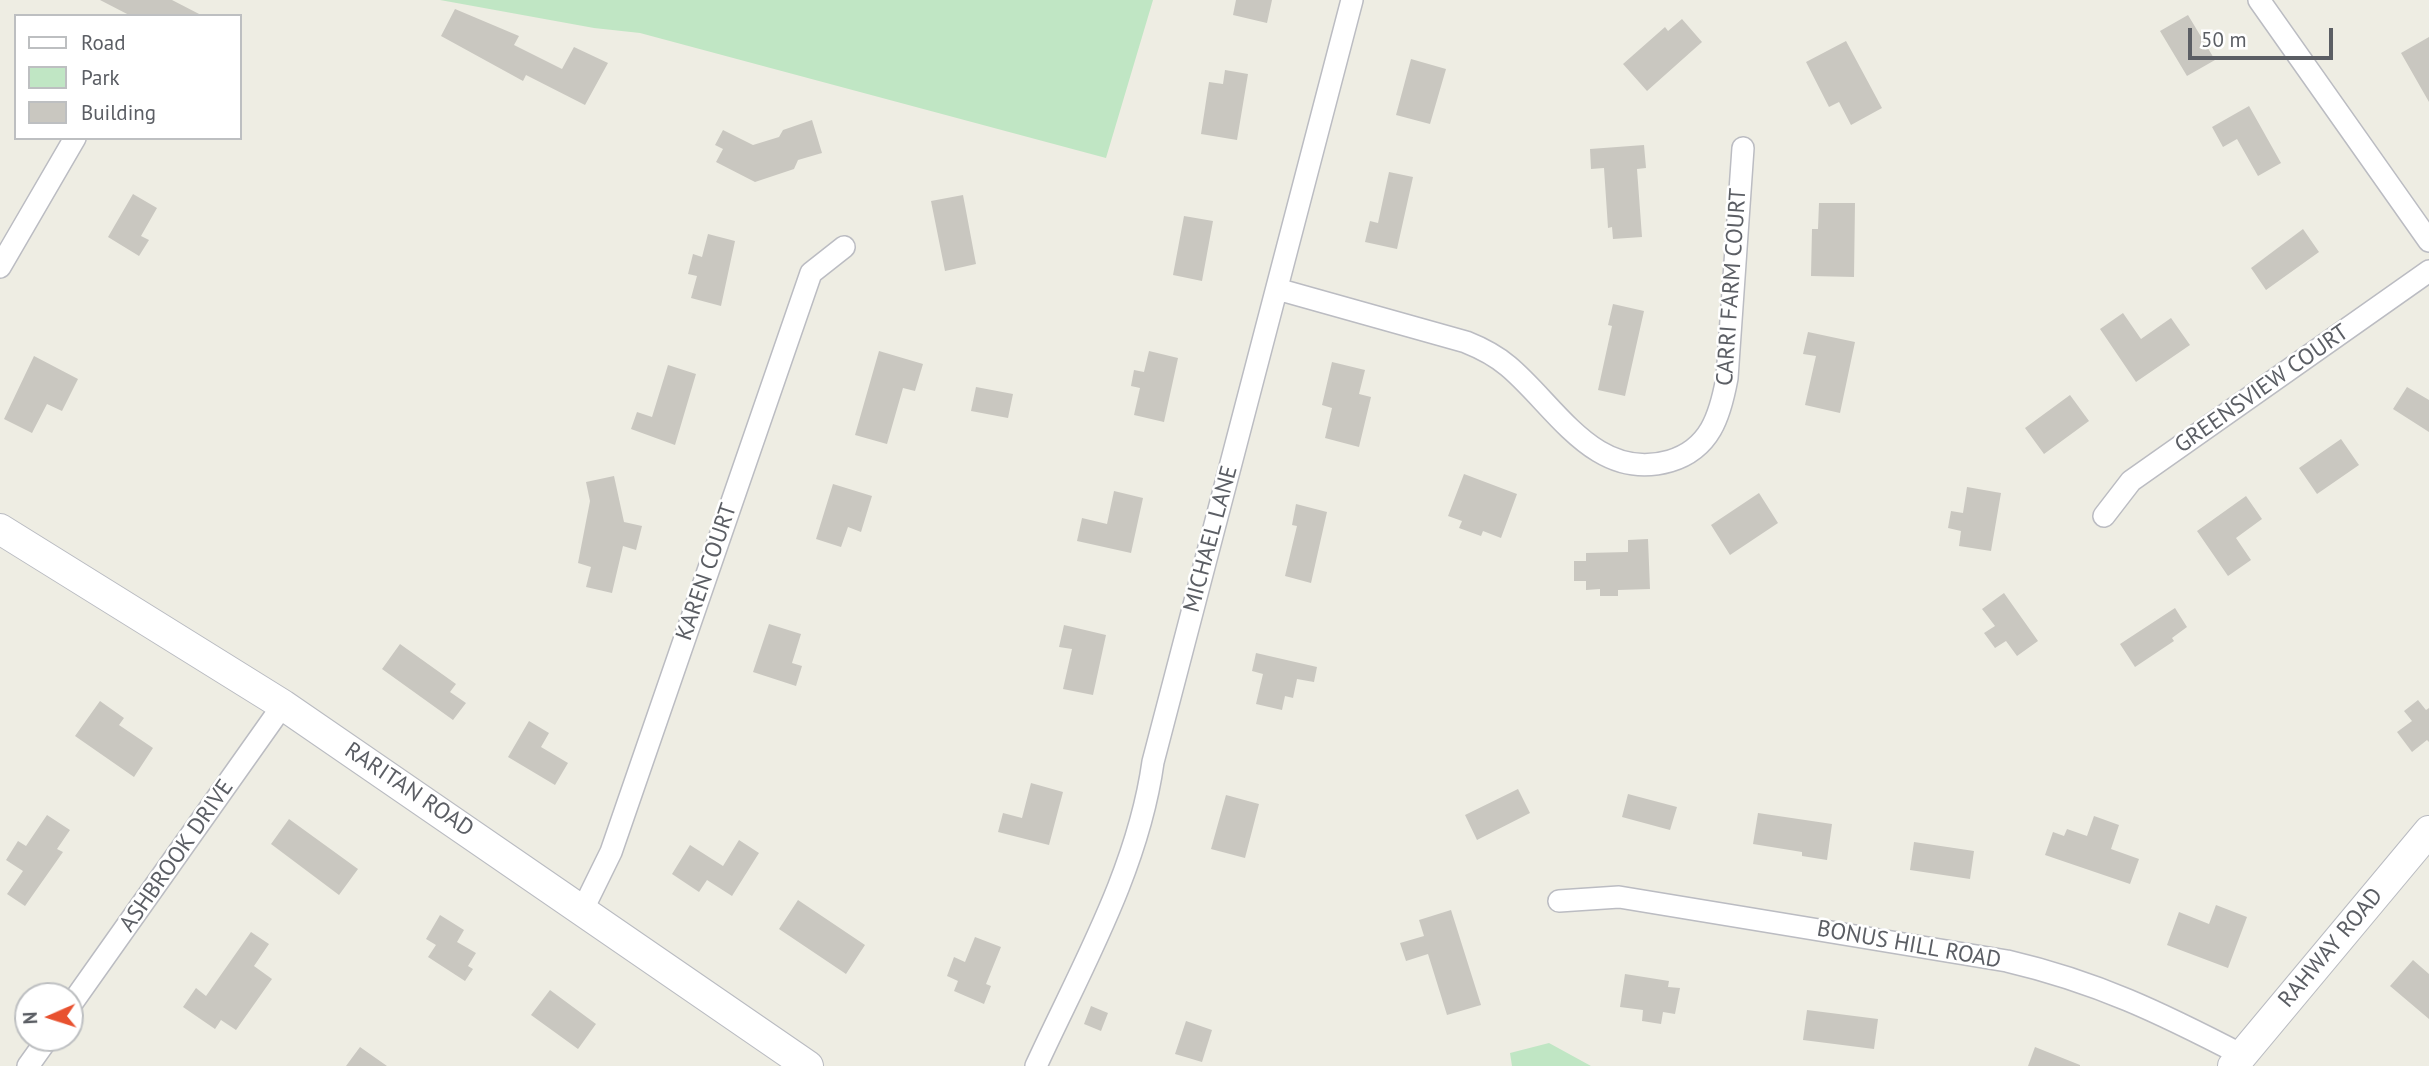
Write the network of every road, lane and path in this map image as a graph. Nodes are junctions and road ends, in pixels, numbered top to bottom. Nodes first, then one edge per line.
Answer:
1 (1352, 0) edge
2 (2259, 0) edge
3 (74, 140) edge
4 (1743, 148) dead end
5 (2429, 241) edge
6 (844, 247) dead end
7 (0, 267) edge
8 (2429, 271) edge
9 (1277, 289) junction
10 (2104, 516) dead end
11 (0, 529) edge
12 (283, 705) junction
13 (2424, 845) edge
14 (1559, 901) dead end
15 (583, 909) junction
16 (84, 986) edge
17 (2237, 1060) edge
18 (808, 1066) edge
19 (1036, 1066) edge

1 - 9 street, MICHAEL LANE
2 - 5 street
3 - 7 street
4 - 9 street, CARRI FARM COURT
6 - 15 street, KAREN COURT
8 - 10 street, GREENSVIEW COURT
9 - 19 street, MICHAEL LANE
11 - 12 street, RARITAN ROAD
12 - 15 street, RARITAN ROAD
12 - 16 street, ASHBROOK DRIVE
13 - 17 street, RAHWAY ROAD
14 - 17 street, BONUS HILL ROAD
15 - 18 street, RARITAN ROAD

